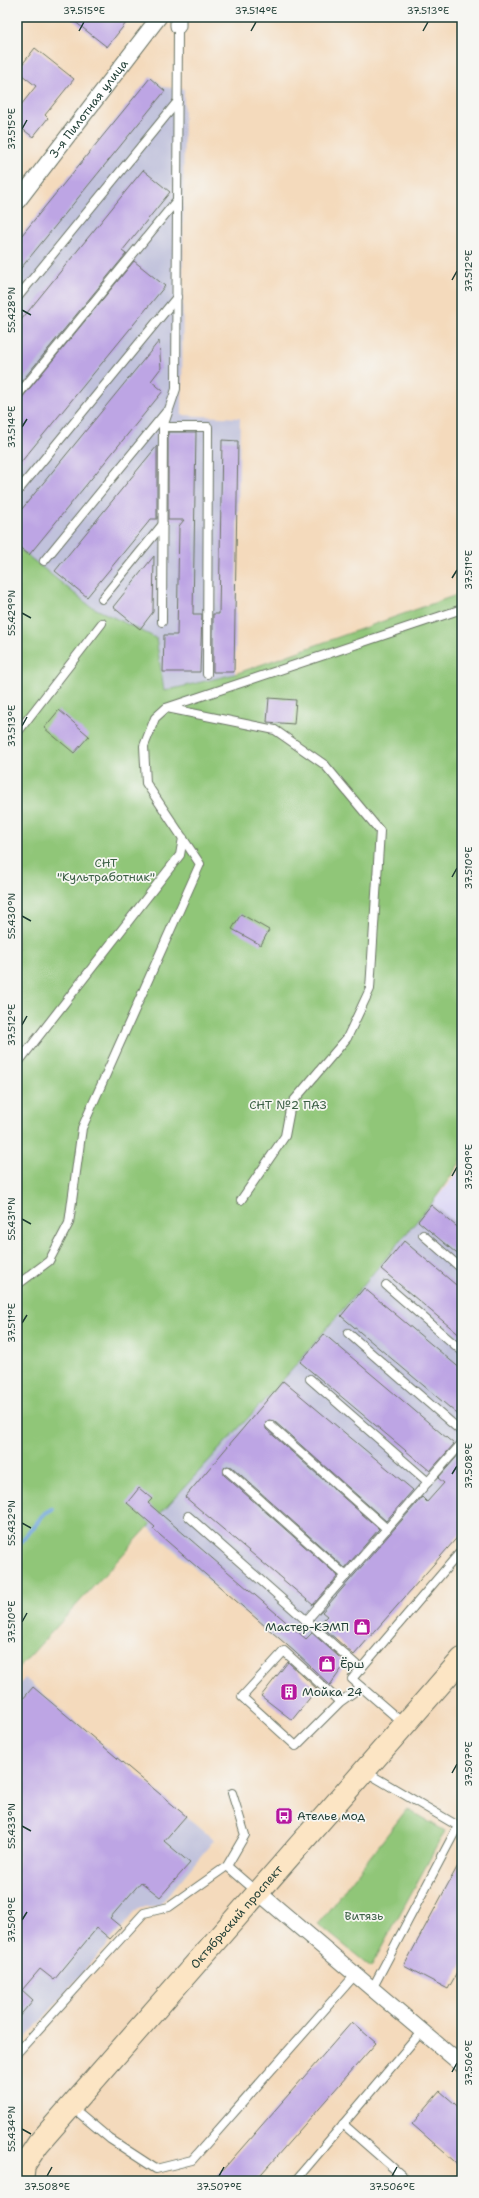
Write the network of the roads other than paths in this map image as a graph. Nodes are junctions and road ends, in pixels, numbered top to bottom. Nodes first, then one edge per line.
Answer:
1 (159, 17) edge
2 (178, 22) edge
3 (178, 101) junction
4 (177, 200) junction
5 (18, 201) edge
6 (176, 297) junction
7 (17, 298) edge
8 (17, 396) edge
9 (170, 408) junction
10 (164, 427) junction
11 (17, 492) edge
12 (163, 524) junction
13 (44, 561) dead end
14 (102, 599) dead end
15 (462, 609) edge
16 (162, 622) dead end
17 (102, 623) dead end
18 (207, 674) dead end
19 (166, 708) junction
20 (17, 733) edge
21 (183, 838) junction
22 (17, 1064) edge
23 (241, 1200) dead end
24 (423, 1235) dead end
25 (462, 1269) edge
26 (17, 1285) edge
27 (386, 1285) dead end
28 (348, 1333) dead end
29 (462, 1351) edge
30 (310, 1379) dead end
31 (270, 1424) dead end
32 (462, 1432) edge
33 (462, 1443) edge
34 (228, 1471) dead end
35 (428, 1482) junction
36 (188, 1516) dead end
37 (387, 1529) junction
38 (462, 1550) edge
39 (346, 1576) junction
40 (306, 1621) junction
41 (462, 1659) edge
42 (361, 1669) junction
43 (361, 1687) junction
44 (340, 1702) junction
45 (404, 1725) junction
46 (364, 1771) junction
47 (232, 1793) dead end
48 (460, 1828) edge
49 (227, 1866) junction
50 (258, 1892) junction
51 (355, 1975) junction
52 (372, 1989) junction
53 (422, 2031) junction
54 (17, 2053) edge
55 (462, 2065) edge
56 (71, 2106) junction
57 (343, 2124) junction
58 (22, 2181) edge
59 (295, 2181) edge
60 (408, 2181) edge

1 - 5 street, 3-я Пилотная улица
2 - 3 lane
3 - 4 lane
3 - 7 lane
4 - 6 lane
4 - 8 lane
6 - 9 lane
6 - 11 lane
9 - 10 lane
9 - 13 lane
10 - 12 lane
10 - 18 lane
12 - 14 lane
12 - 16 lane
15 - 19 lane
17 - 20 lane
19 - 21 lane
19 - 23 lane
21 - 22 lane
21 - 26 lane
24 - 25 lane
27 - 29 lane
28 - 32 lane
30 - 35 lane
31 - 37 lane
33 - 35 lane
34 - 39 lane
35 - 37 lane
36 - 40 lane
37 - 39 lane
38 - 42 lane
39 - 40 lane
40 - 42 lane
41 - 45 main road, Октябрьский проспект
42 - 43 lane
43 - 44 lane
43 - 45 lane
44 - 44 lane
45 - 46 main road, Октябрьский проспект
46 - 48 lane
46 - 50 main road, Октябрьский проспект
47 - 49 lane
48 - 52 lane
49 - 50 lane
49 - 54 lane
50 - 51 street
50 - 56 main road, Октябрьский проспект
51 - 52 street
51 - 56 lane
52 - 53 street
53 - 55 street
53 - 57 lane
56 - 58 main road, Октябрьский проспект
57 - 59 lane
57 - 60 lane

